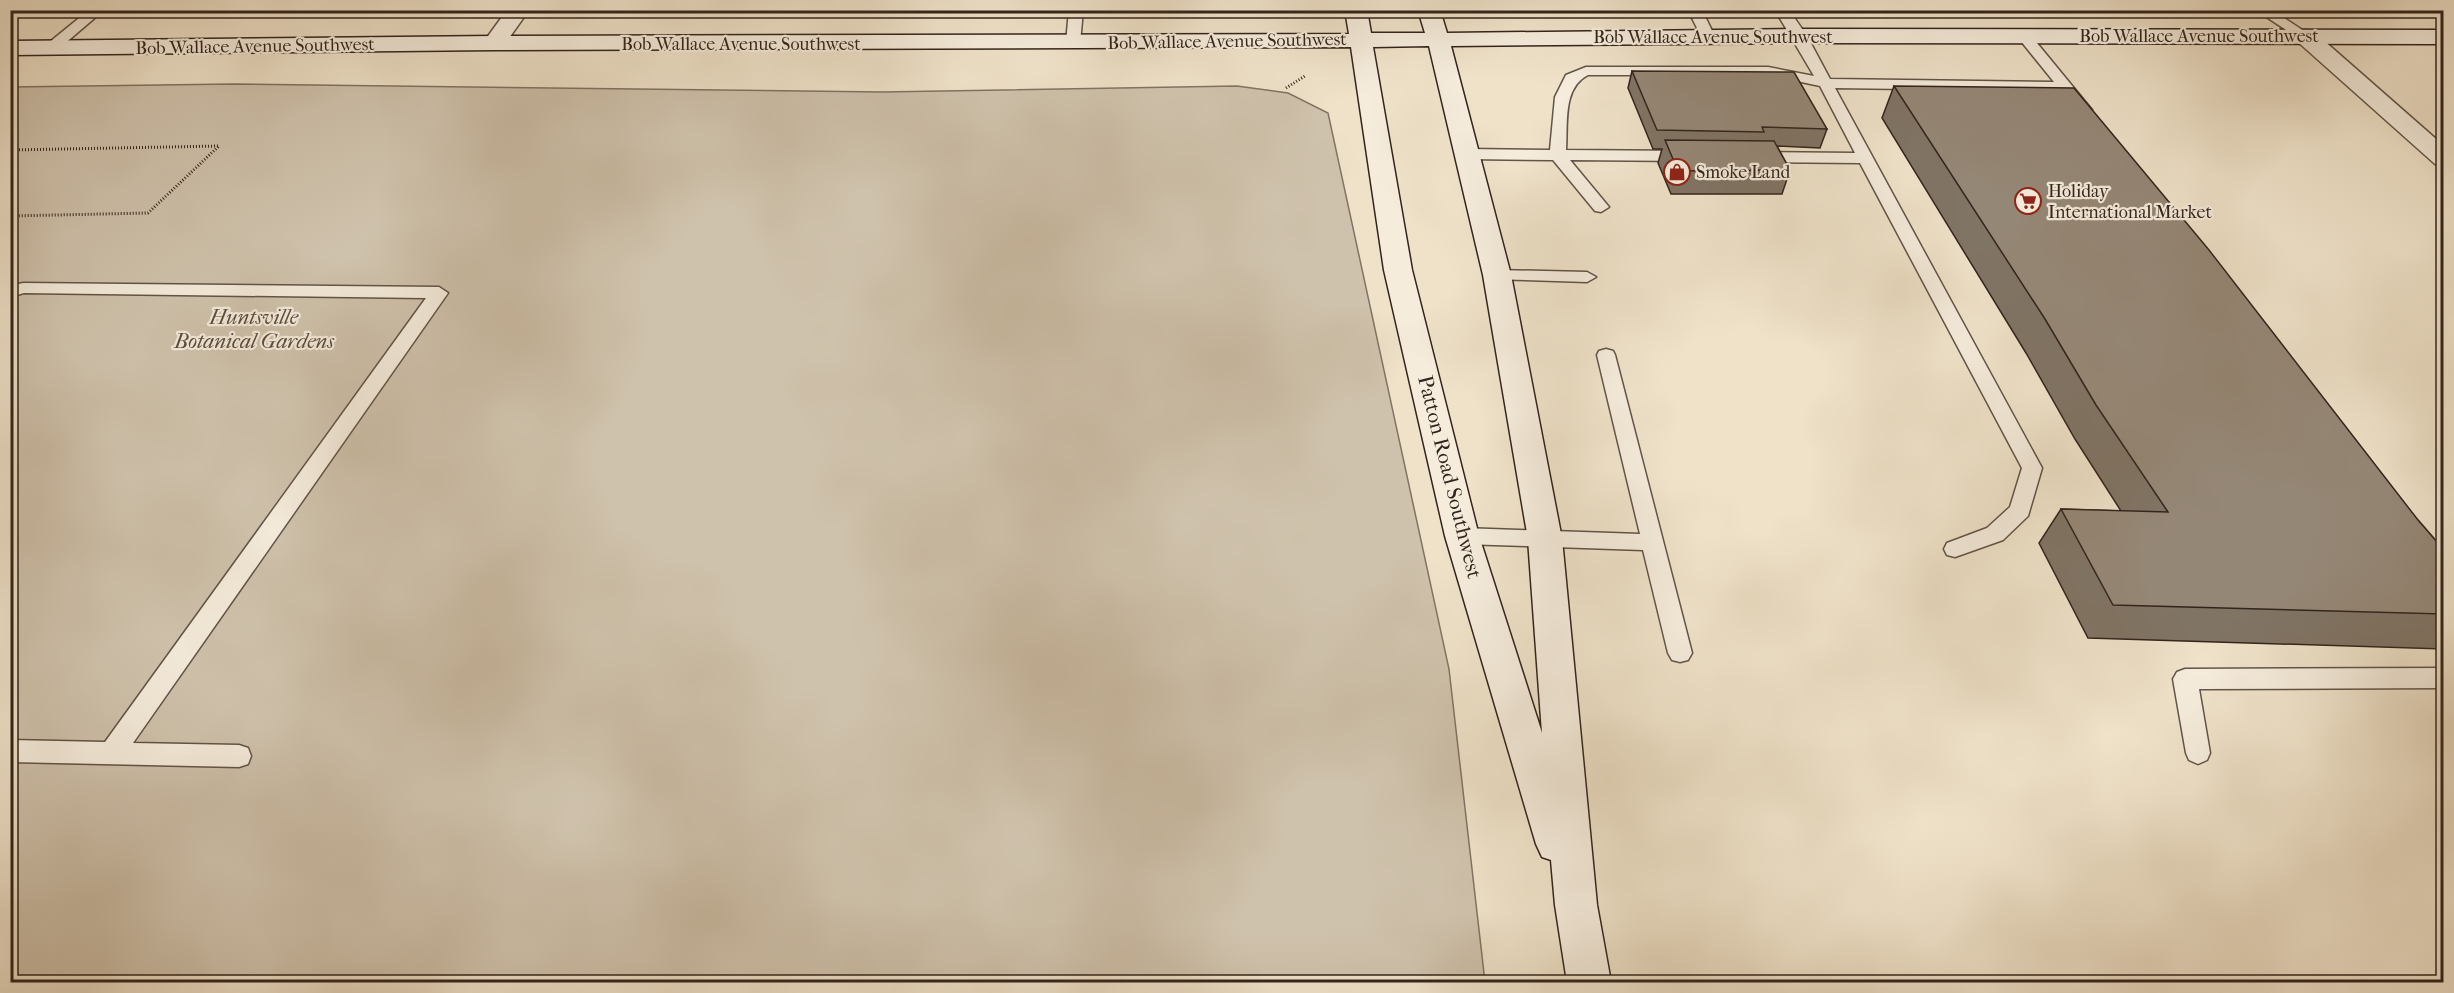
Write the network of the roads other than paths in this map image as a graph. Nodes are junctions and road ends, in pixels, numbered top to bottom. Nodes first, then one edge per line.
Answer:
1 (98, 10) edge
2 (519, 10) edge
3 (1076, 10) edge
4 (1695, 10) edge
5 (1782, 10) edge
6 (2262, 10) edge
7 (1434, 24) edge
8 (1359, 25) edge
9 (2023, 35) junction
10 (1800, 36) junction
11 (1708, 37) junction
12 (2306, 37) junction
13 (2444, 37) edge
14 (494, 43) junction
15 (1073, 43) junction
16 (10, 48) edge
17 (51, 48) junction
18 (1825, 83) junction
19 (2065, 87) junction
20 (2095, 123) edge
21 (1467, 154) junction
22 (1558, 155) junction
23 (1700, 156) edge
24 (1735, 157) edge
25 (1865, 158) junction
26 (2444, 159) edge
27 (1601, 207) dead end
28 (1497, 275) junction
29 (1587, 277) dead end
30 (10, 292) edge
31 (1606, 355) dead end
32 (1462, 536) junction
33 (1545, 540) junction
34 (1653, 542) junction
35 (1955, 549) dead end
36 (1680, 653) dead end
37 (2444, 678) edge
38 (10, 751) edge
39 (2198, 753) dead end
40 (111, 754) junction
41 (239, 756) dead end
42 (1576, 905) junction
43 (1589, 982) edge

1 - 17 lane
2 - 14 main road
3 - 15 lane
4 - 11 lane
5 - 10 lane
6 - 12 lane
7 - 8 main road, Bob Wallace Avenue Southwest
7 - 11 main road, Bob Wallace Avenue Southwest
7 - 21 main road, Patton Road Southwest
8 - 15 main road, Bob Wallace Avenue Southwest
8 - 32 main road, Patton Road Southwest
9 - 10 main road, Bob Wallace Avenue Southwest
9 - 12 main road, Bob Wallace Avenue Southwest
9 - 19 lane
10 - 11 main road, Bob Wallace Avenue Southwest
10 - 18 lane
12 - 13 main road, Bob Wallace Avenue Southwest
12 - 26 main road
14 - 15 main road, Bob Wallace Avenue Southwest
14 - 17 main road, Bob Wallace Avenue Southwest
16 - 17 main road, Bob Wallace Avenue Southwest
18 - 19 lane
18 - 22 lane
18 - 25 lane
19 - 20 lane
21 - 22 lane
21 - 28 main road, Patton Road Southwest
22 - 23 lane
22 - 27 lane
24 - 25 lane
25 - 35 lane
28 - 29 lane
28 - 33 main road, Patton Road Southwest
30 - 40 lane
31 - 34 lane
32 - 33 lane
32 - 42 main road, Patton Road Southwest
33 - 34 lane
33 - 42 main road, Patton Road Southwest
34 - 36 lane
37 - 39 lane
38 - 40 lane
40 - 41 lane
42 - 43 main road, Patton Road Southwest

